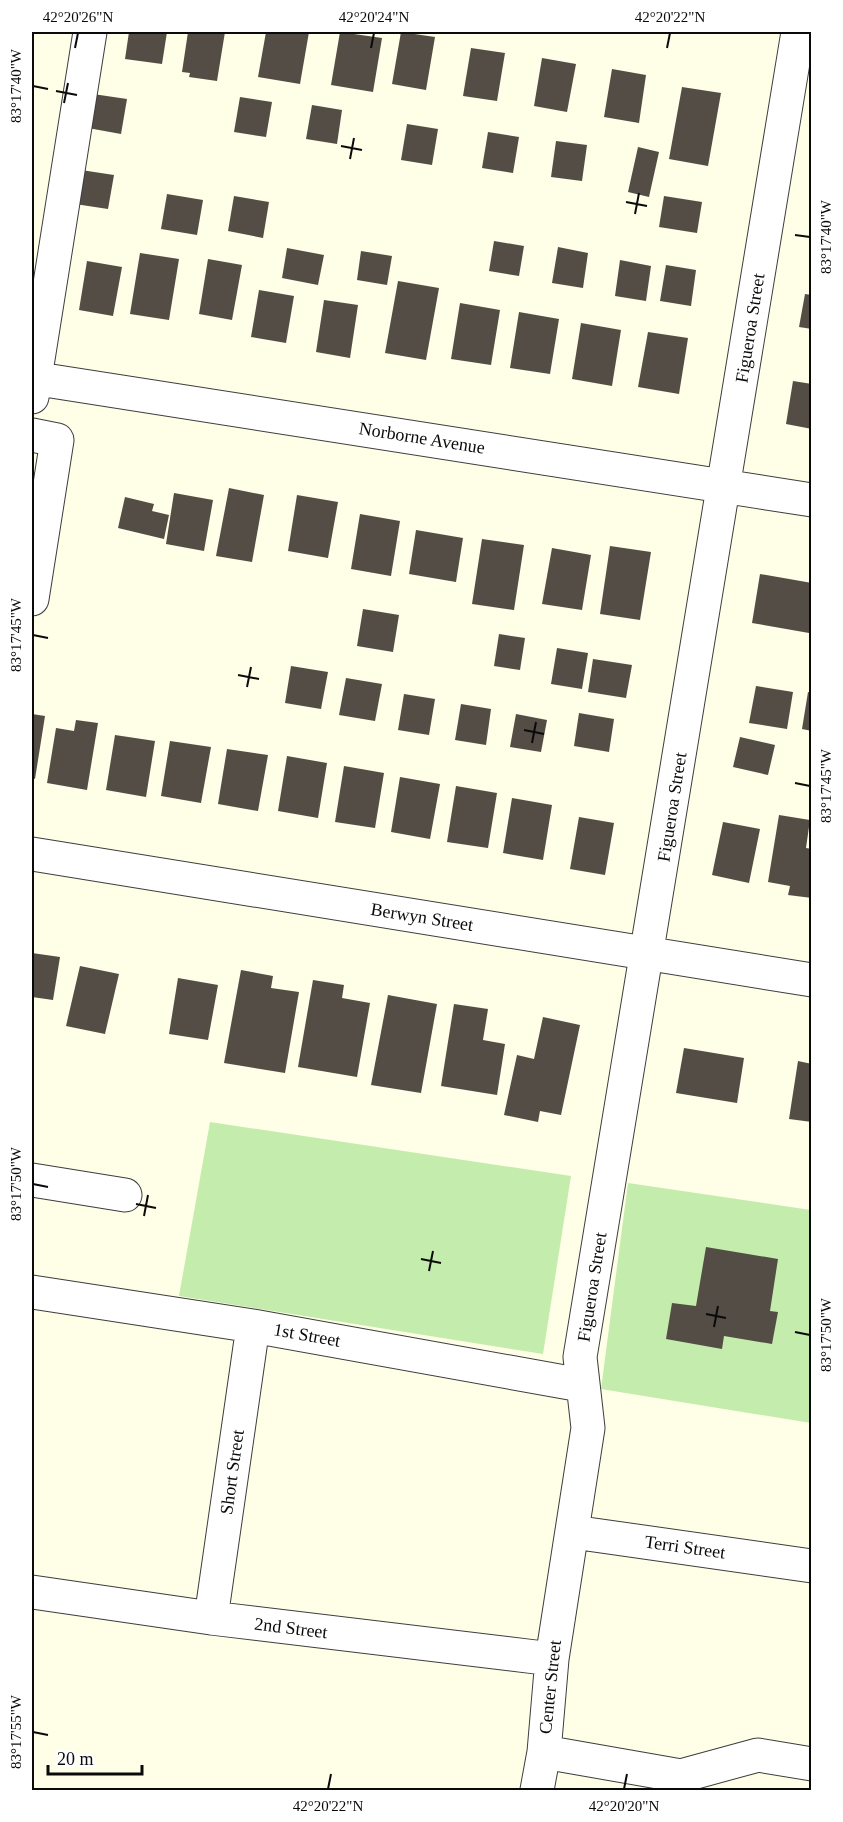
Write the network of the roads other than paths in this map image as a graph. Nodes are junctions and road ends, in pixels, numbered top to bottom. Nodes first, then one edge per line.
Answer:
1 (90, 32) edge
2 (798, 32) edge
3 (33, 385) edge
4 (32, 435) edge
5 (724, 486) junction
6 (812, 500) edge
7 (32, 599) edge
8 (32, 854) edge
9 (648, 953) junction
10 (812, 980) edge
11 (32, 1180) edge
12 (125, 1195) dead end
13 (32, 1292) edge
14 (253, 1326) junction
15 (581, 1385) junction
16 (573, 1532) junction
17 (804, 1564) edge
18 (564, 1584) joint
19 (32, 1592) edge
20 (211, 1617) junction
21 (552, 1659) junction
22 (544, 1752) junction
23 (812, 1764) edge
24 (537, 1791) edge

1 - 3 street
2 - 5 street, Figueroa Street
3 - 5 street, Norborne Avenue
4 - 7 street
5 - 6 street, Norborne Avenue
5 - 9 street, Figueroa Street
8 - 9 street, Berwyn Street
9 - 10 street, Berwyn Street
9 - 15 street, Figueroa Street
11 - 12 street
13 - 14 street, 1st Street
14 - 15 street, 1st Street
14 - 20 street, Short Street
15 - 16 street, Figueroa Street
16 - 17 street, Terri Street
16 - 18 street, Figueroa Street
18 - 21 street, Center Street
19 - 20 street, 2nd Street
20 - 21 street, 2nd Street
21 - 22 street, Center Street
22 - 23 street
22 - 24 street, Center Street

